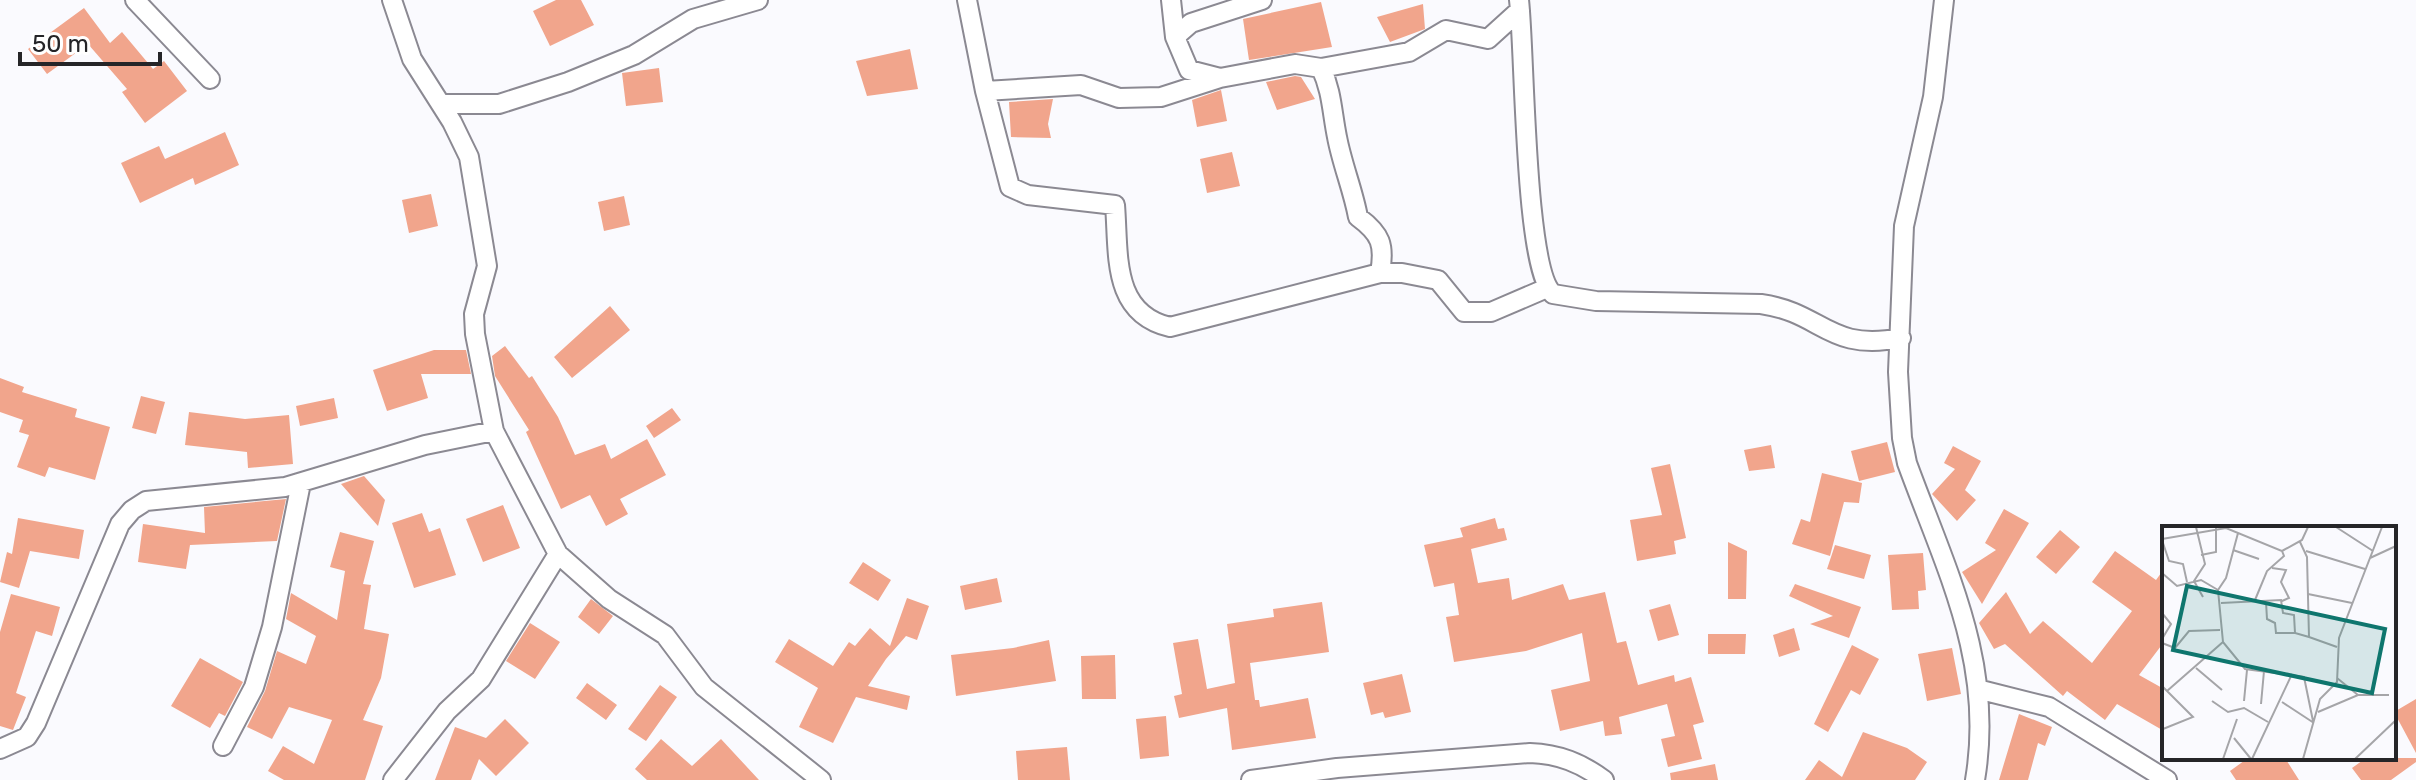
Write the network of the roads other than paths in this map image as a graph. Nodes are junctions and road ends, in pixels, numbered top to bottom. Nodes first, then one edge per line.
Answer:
1 (135, 0) edge
2 (392, 0) edge
3 (758, 0) edge
4 (967, 0) edge
5 (1171, 0) edge
6 (1262, 0) edge
7 (1944, 0) edge
8 (1520, 5) edge
9 (1175, 37) junction
10 (1321, 68) junction
11 (1220, 78) junction
12 (210, 79) dead end
13 (985, 91) junction
14 (442, 104) junction
15 (1380, 273) junction
16 (1547, 288) junction
17 (1901, 338) junction
18 (494, 431) junction
19 (301, 483) junction
20 (558, 554) junction
21 (1981, 690) junction
22 (223, 746) dead end
23 (0, 749) edge
24 (1443, 760) junction
25 (393, 780) edge
26 (821, 780) edge
27 (1251, 780) edge
28 (1441, 780) edge
29 (1604, 780) edge
30 (1975, 780) edge
31 (2167, 780) edge

1 - 12 street
2 - 14 street
3 - 14 street
4 - 13 street
5 - 9 street
6 - 9 street
7 - 17 street
8 - 10 street
8 - 16 street
9 - 11 street
10 - 11 street
10 - 15 street
11 - 13 street
13 - 15 street
14 - 18 street
15 - 16 street
16 - 17 street
17 - 21 street
18 - 19 street
18 - 20 street
19 - 22 street
19 - 23 street
20 - 25 street
20 - 26 street
21 - 30 street
21 - 31 street
24 - 27 street
24 - 28 street
24 - 29 street

